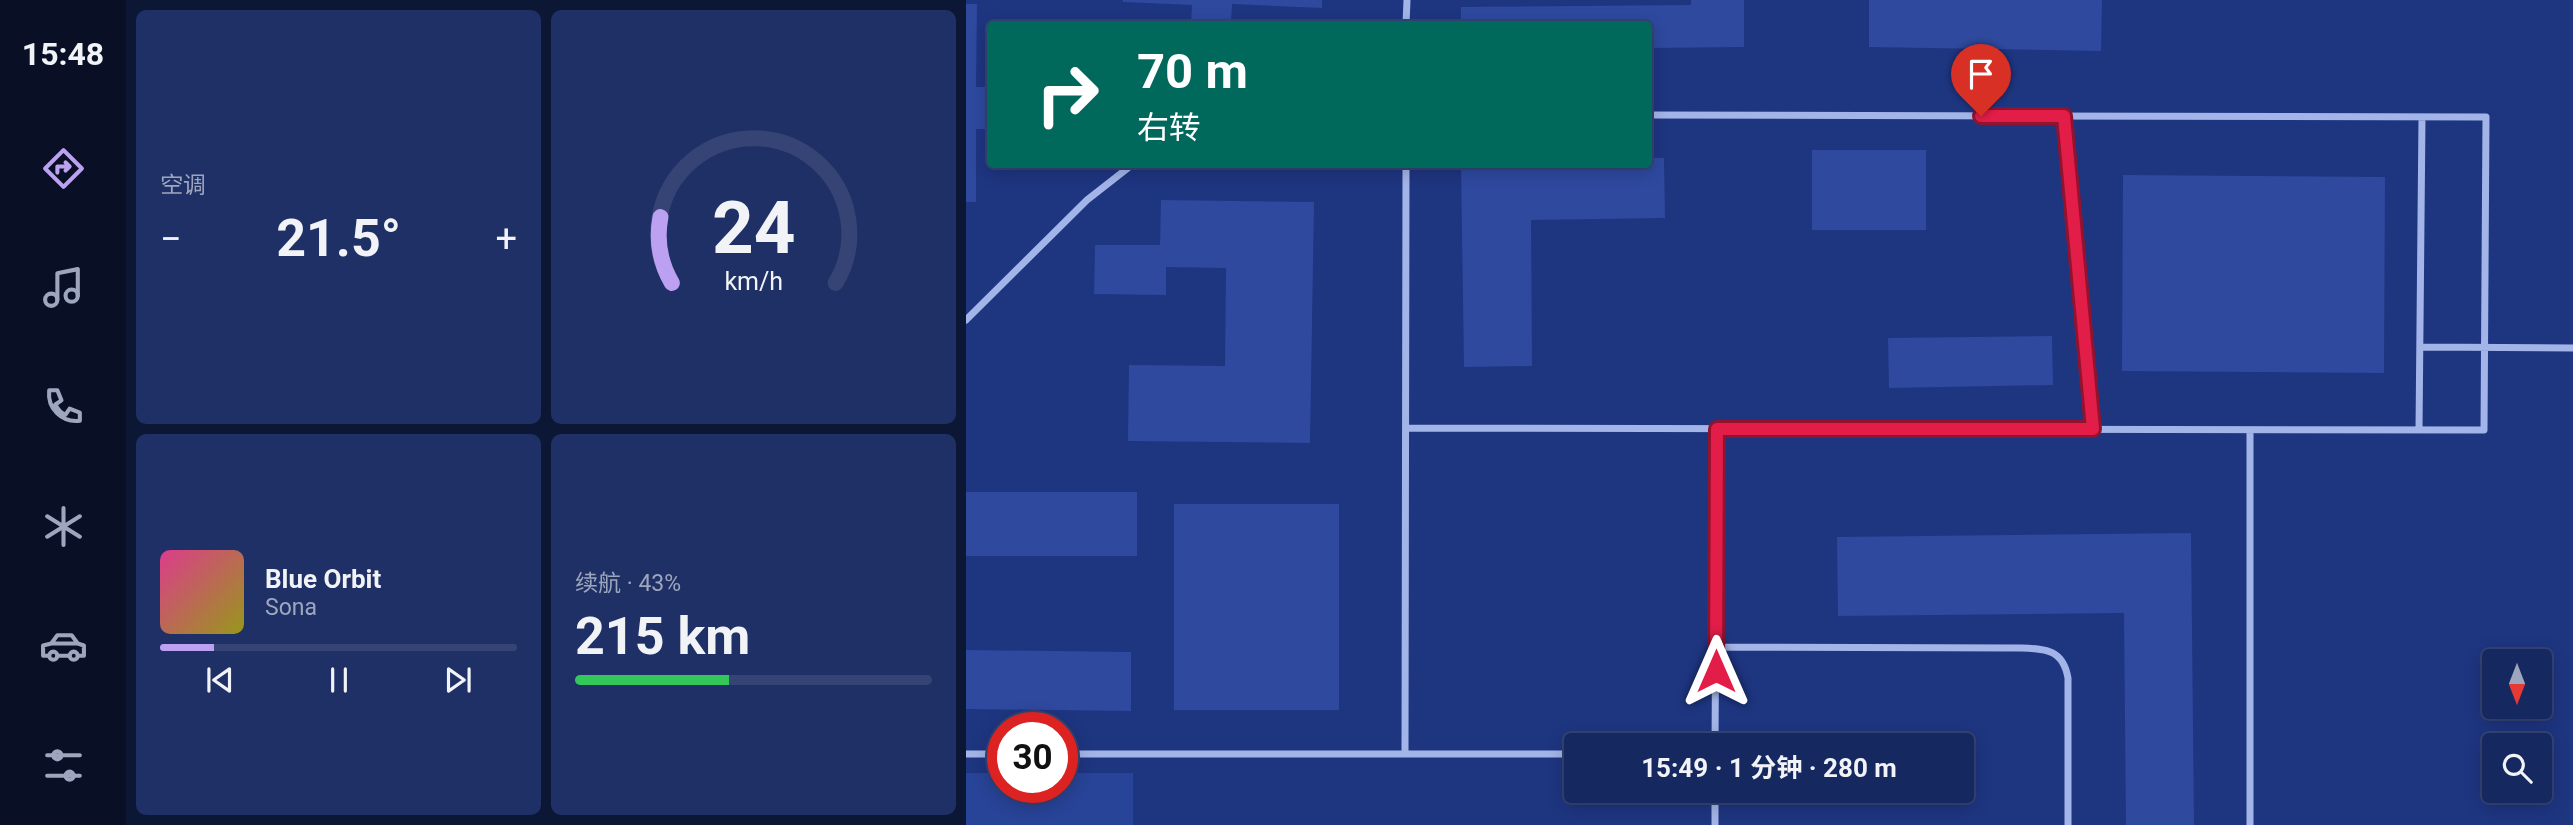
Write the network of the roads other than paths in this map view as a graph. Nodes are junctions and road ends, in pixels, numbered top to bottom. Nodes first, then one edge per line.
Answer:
1 (1406, 0) edge
2 (1406, 21) edge
3 (1652, 115) edge
4 (2064, 116) junction
5 (2422, 117) junction
6 (1128, 168) edge
7 (1406, 168) edge
8 (966, 320) edge
9 (2420, 347) junction
10 (2484, 347) junction
11 (2573, 348) edge
12 (1406, 428) junction
13 (1717, 429) junction
14 (2093, 429) junction
15 (2250, 429) junction
16 (2419, 430) junction
17 (1716, 647) junction
18 (1715, 733) edge
19 (966, 754) edge
20 (987, 754) edge
21 (1078, 754) edge
22 (1405, 754) junction
23 (1564, 754) edge
24 (1715, 803) edge
25 (1715, 825) edge
26 (2068, 825) edge
27 (2250, 825) edge

1 - 2 street
3 - 4 street
4 - 5 street
4 - 14 street
5 - 9 street
5 - 10 street
6 - 8 street
7 - 12 street
9 - 10 street
9 - 16 street
10 - 11 street
10 - 16 street
12 - 13 street
12 - 22 street
13 - 14 street
13 - 17 street
14 - 15 street
15 - 16 street
15 - 27 street
17 - 18 street
17 - 26 street
19 - 20 street
21 - 22 street
22 - 23 street
24 - 25 street

